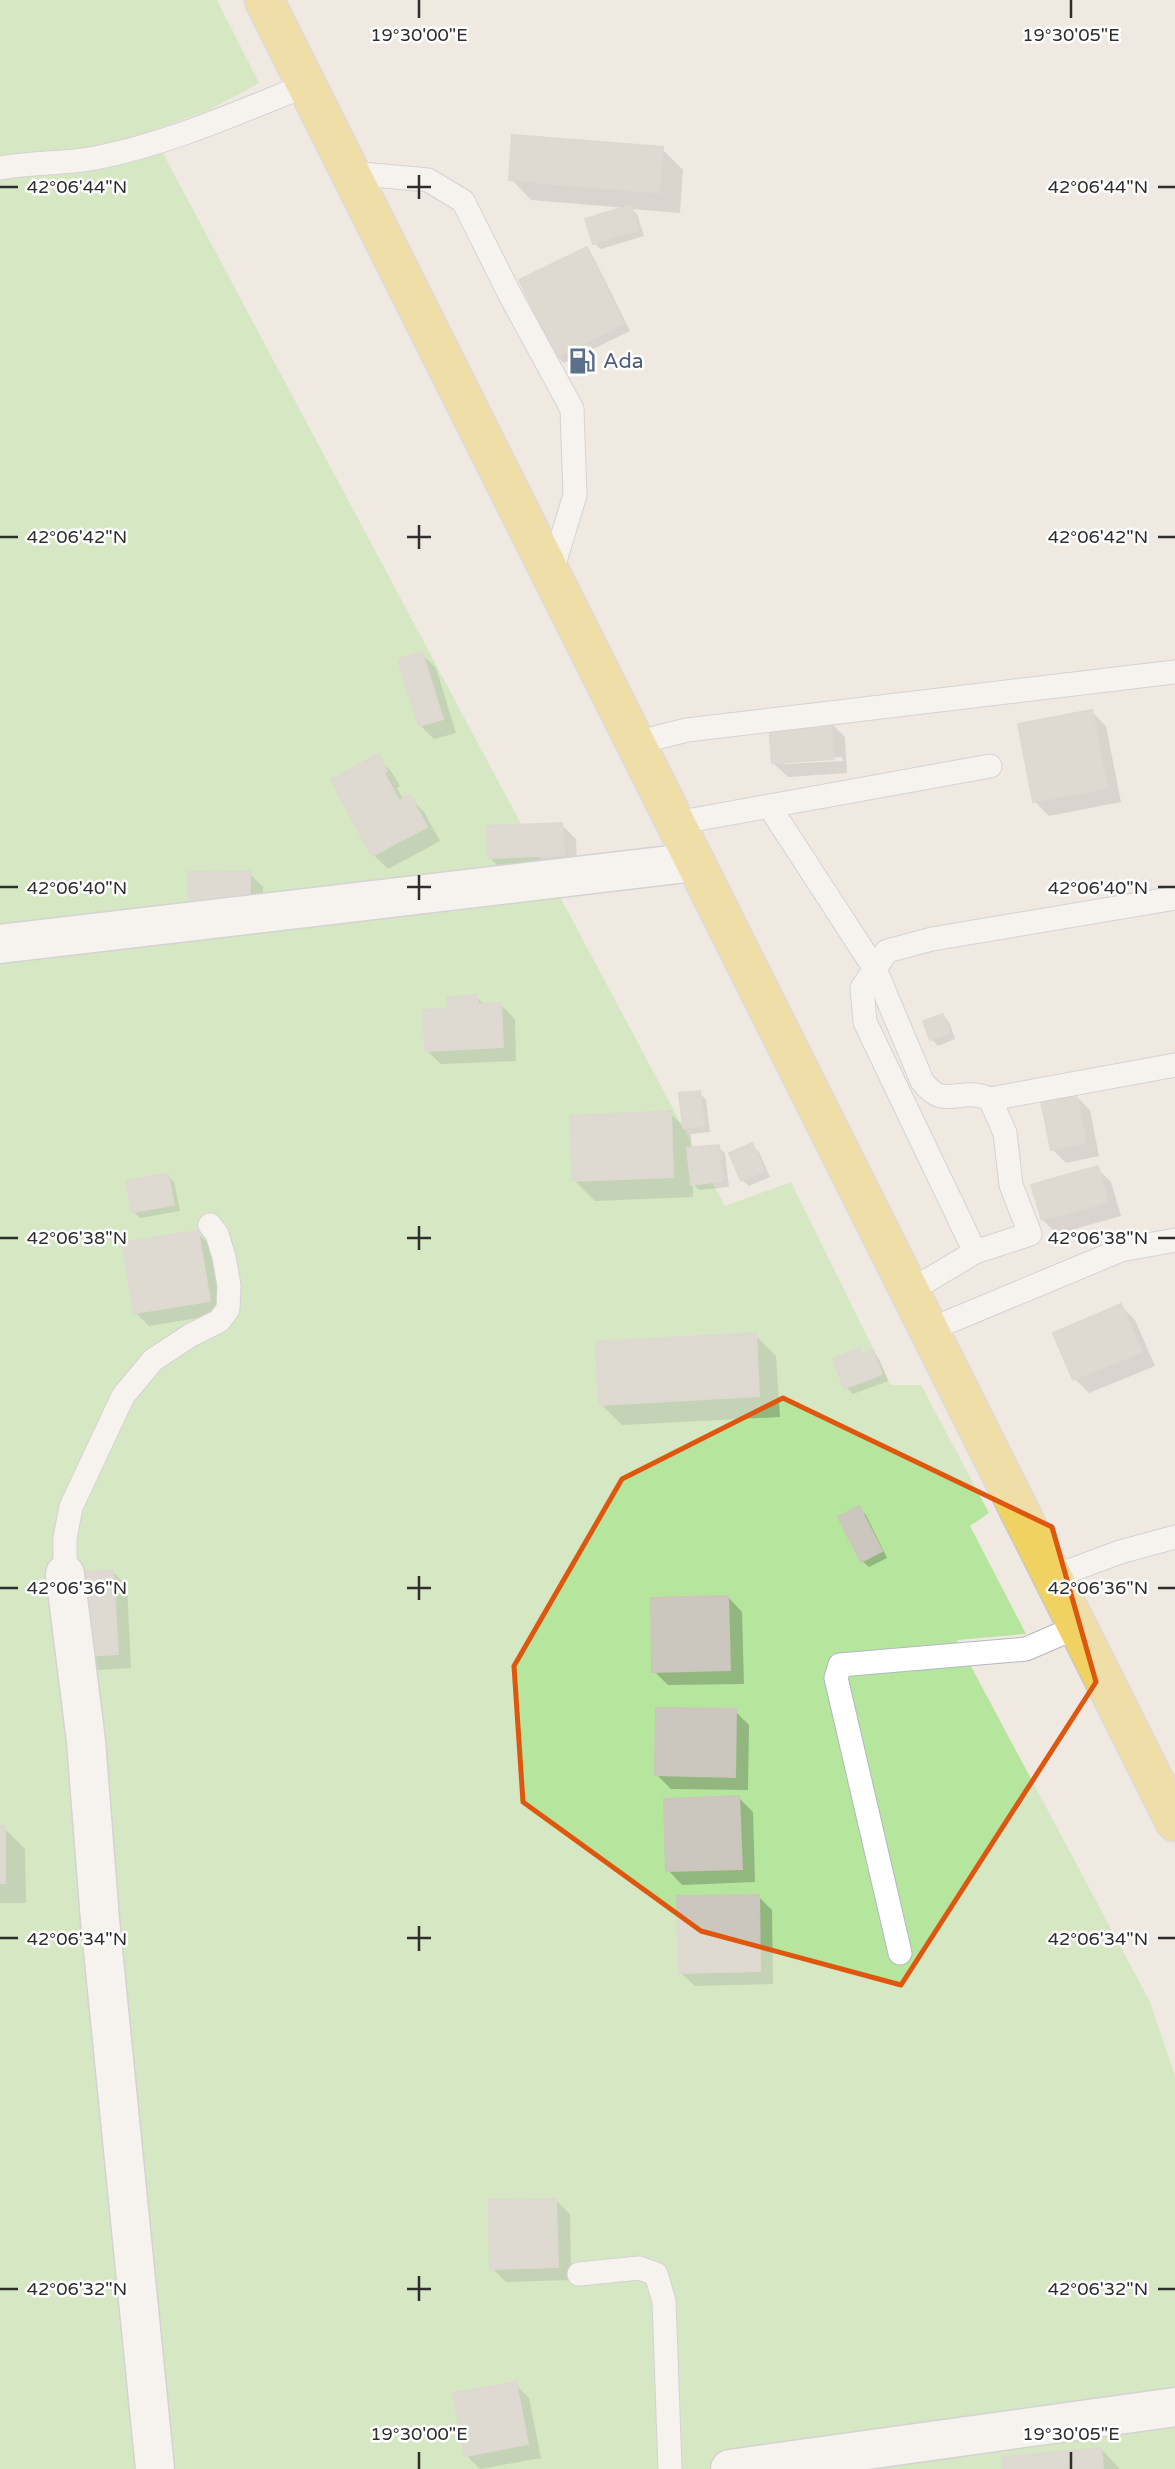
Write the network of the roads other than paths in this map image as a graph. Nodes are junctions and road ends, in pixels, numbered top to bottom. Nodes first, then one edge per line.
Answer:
1 (264, 0) edge
2 (307, 85) junction
3 (0, 169) edge
4 (351, 173) junction
5 (551, 574) junction
6 (1175, 672) edge
7 (635, 743) junction
8 (990, 766) dead end
9 (769, 806) junction
10 (676, 823) junction
11 (695, 862) junction
12 (1175, 898) edge
13 (0, 944) edge
14 (875, 969) junction
15 (1175, 1065) edge
16 (990, 1099) junction
17 (210, 1226) dead end
18 (1175, 1240) edge
19 (975, 1252) junction
20 (910, 1291) junction
21 (929, 1329) junction
22 (1175, 1537) edge
23 (65, 1574) joint
24 (1053, 1577) junction
25 (1077, 1627) junction
26 (1175, 1822) edge
27 (900, 1953) dead end
28 (579, 2274) dead end
29 (1175, 2407) edge
30 (155, 2469) edge
31 (670, 2469) edge
32 (730, 2469) edge

1 - 2 main road
2 - 3 lane
2 - 4 main road
4 - 5 main road
4 - 5 lane
5 - 7 main road
6 - 7 lane
7 - 10 main road
8 - 9 lane
9 - 10 lane
9 - 14 lane
10 - 11 main road
11 - 13 street
11 - 20 main road
12 - 14 lane
14 - 16 lane
14 - 19 lane
15 - 16 lane
16 - 19 lane
17 - 23 lane
18 - 21 lane
19 - 20 lane
20 - 21 main road
21 - 24 main road
22 - 24 lane
23 - 30 street
24 - 25 main road
25 - 26 main road
25 - 27 lane
28 - 31 lane
29 - 32 street

